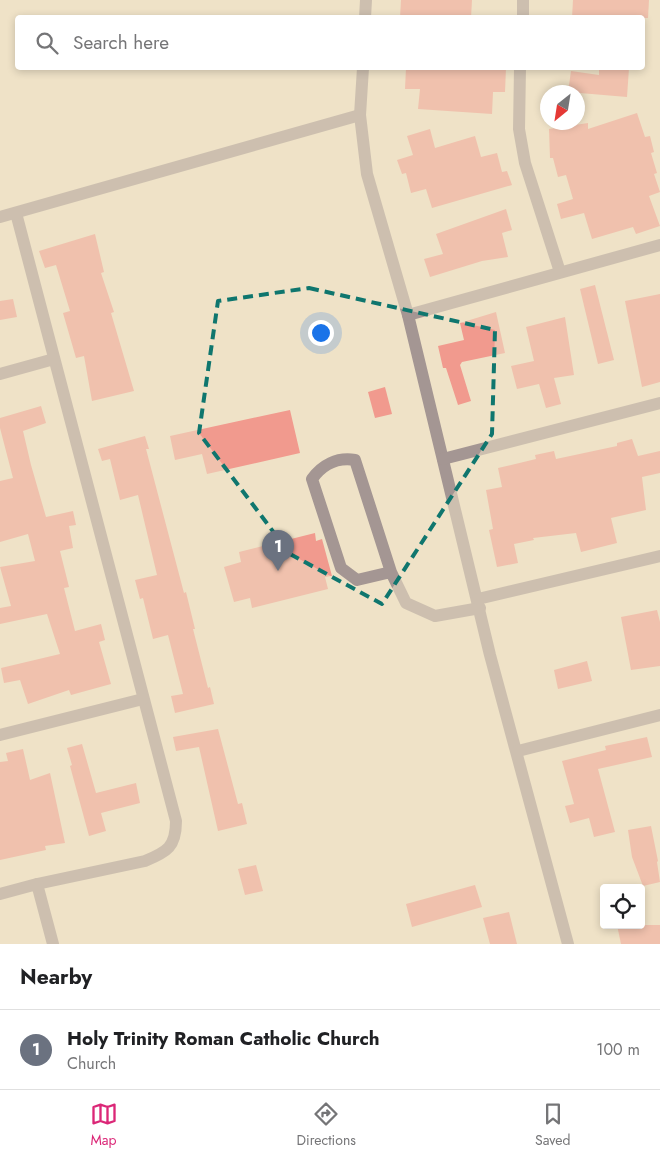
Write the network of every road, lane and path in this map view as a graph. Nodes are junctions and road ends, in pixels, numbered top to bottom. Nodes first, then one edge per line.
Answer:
1 (366, 0) edge
2 (523, 0) edge
3 (366, 15) edge
4 (523, 15) edge
5 (363, 70) edge
6 (520, 70) edge
7 (360, 115) junction
8 (16, 213) junction
9 (0, 217) edge
10 (660, 245) edge
11 (560, 272) junction
12 (408, 315) junction
13 (54, 359) junction
14 (0, 374) edge
15 (660, 403) edge
16 (443, 459) junction
17 (660, 556) edge
18 (391, 572) junction
19 (479, 603) junction
20 (143, 699) junction
21 (660, 715) edge
22 (0, 735) edge
23 (518, 751) junction
24 (37, 884) junction
25 (0, 894) edge
26 (53, 944) edge
27 (568, 944) edge

1 - 3 street
2 - 4 street
5 - 7 street
6 - 11 street
7 - 8 street
7 - 12 street
8 - 9 street
8 - 13 street
10 - 11 street
11 - 12 street
12 - 16 street
13 - 14 street
13 - 20 street
15 - 16 street
16 - 19 street
17 - 19 street
18 - 18 street
18 - 19 street
19 - 23 street
20 - 22 street
20 - 24 street
21 - 23 street
23 - 27 street
24 - 25 street
24 - 26 street

